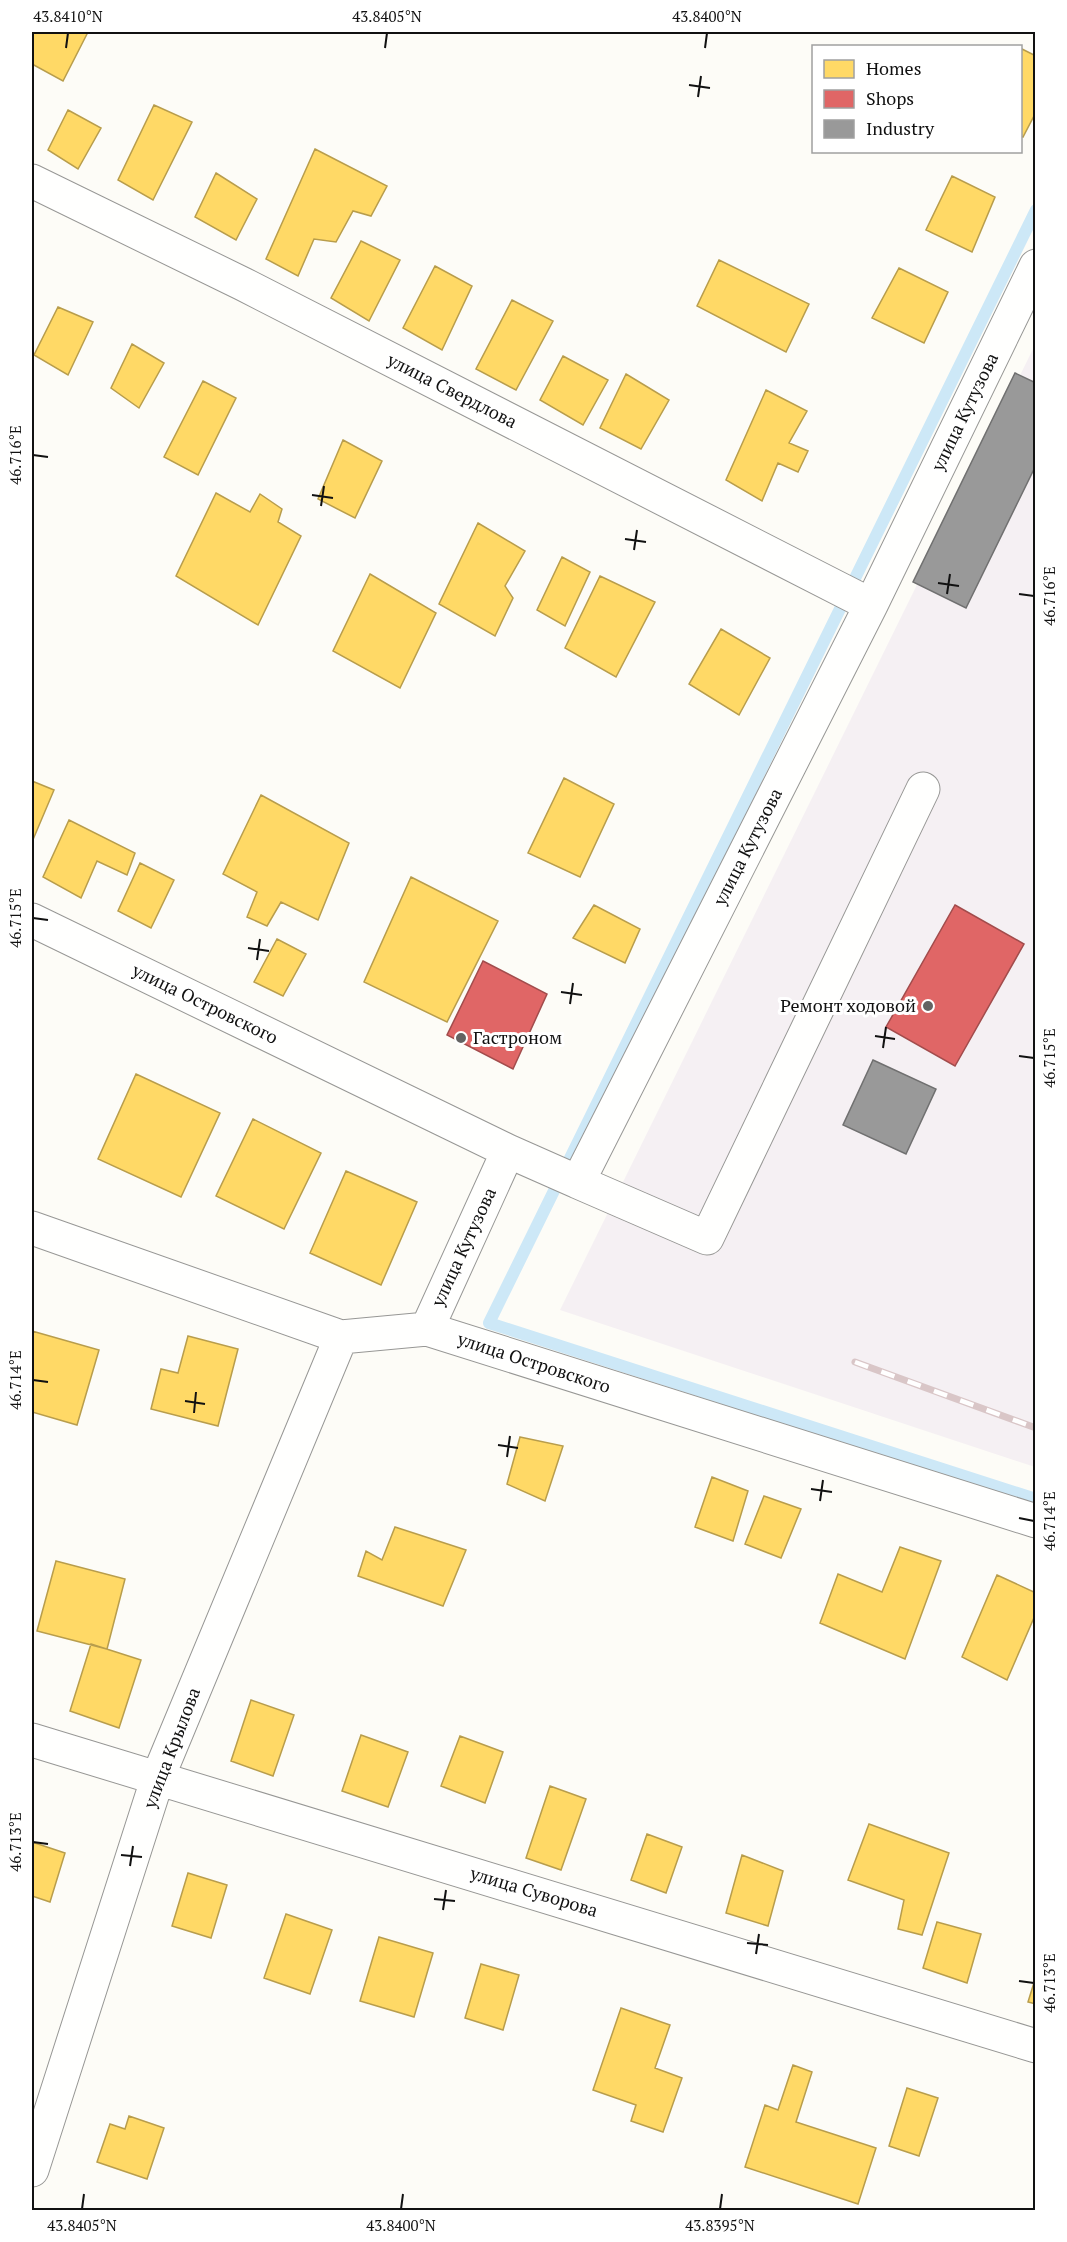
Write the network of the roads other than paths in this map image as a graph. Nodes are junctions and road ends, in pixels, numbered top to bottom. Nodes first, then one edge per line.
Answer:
1 (32, 181) edge
2 (1035, 266) edge
3 (871, 605) junction
4 (923, 789) dead end
5 (32, 920) edge
6 (508, 1151) junction
7 (578, 1182) junction
8 (32, 1228) edge
9 (427, 1329) junction
10 (341, 1337) junction
11 (1035, 1521) edge
12 (32, 1740) edge
13 (158, 1777) junction
14 (1035, 2046) edge
15 (32, 2170) edge

1 - 3 street, улица Свердлова
2 - 3 street, улица Кутузова
3 - 7 street, улица Кутузова
4 - 7 street
5 - 6 street, улица Островского
6 - 7 street
6 - 9 street, улица Кутузова
8 - 10 street, улица Островского
9 - 10 street, улица Островского
9 - 11 street, улица Островского
10 - 13 street, улица Крылова
12 - 13 street, улица Суворова
13 - 14 street, улица Суворова
13 - 15 street, улица Крылова

